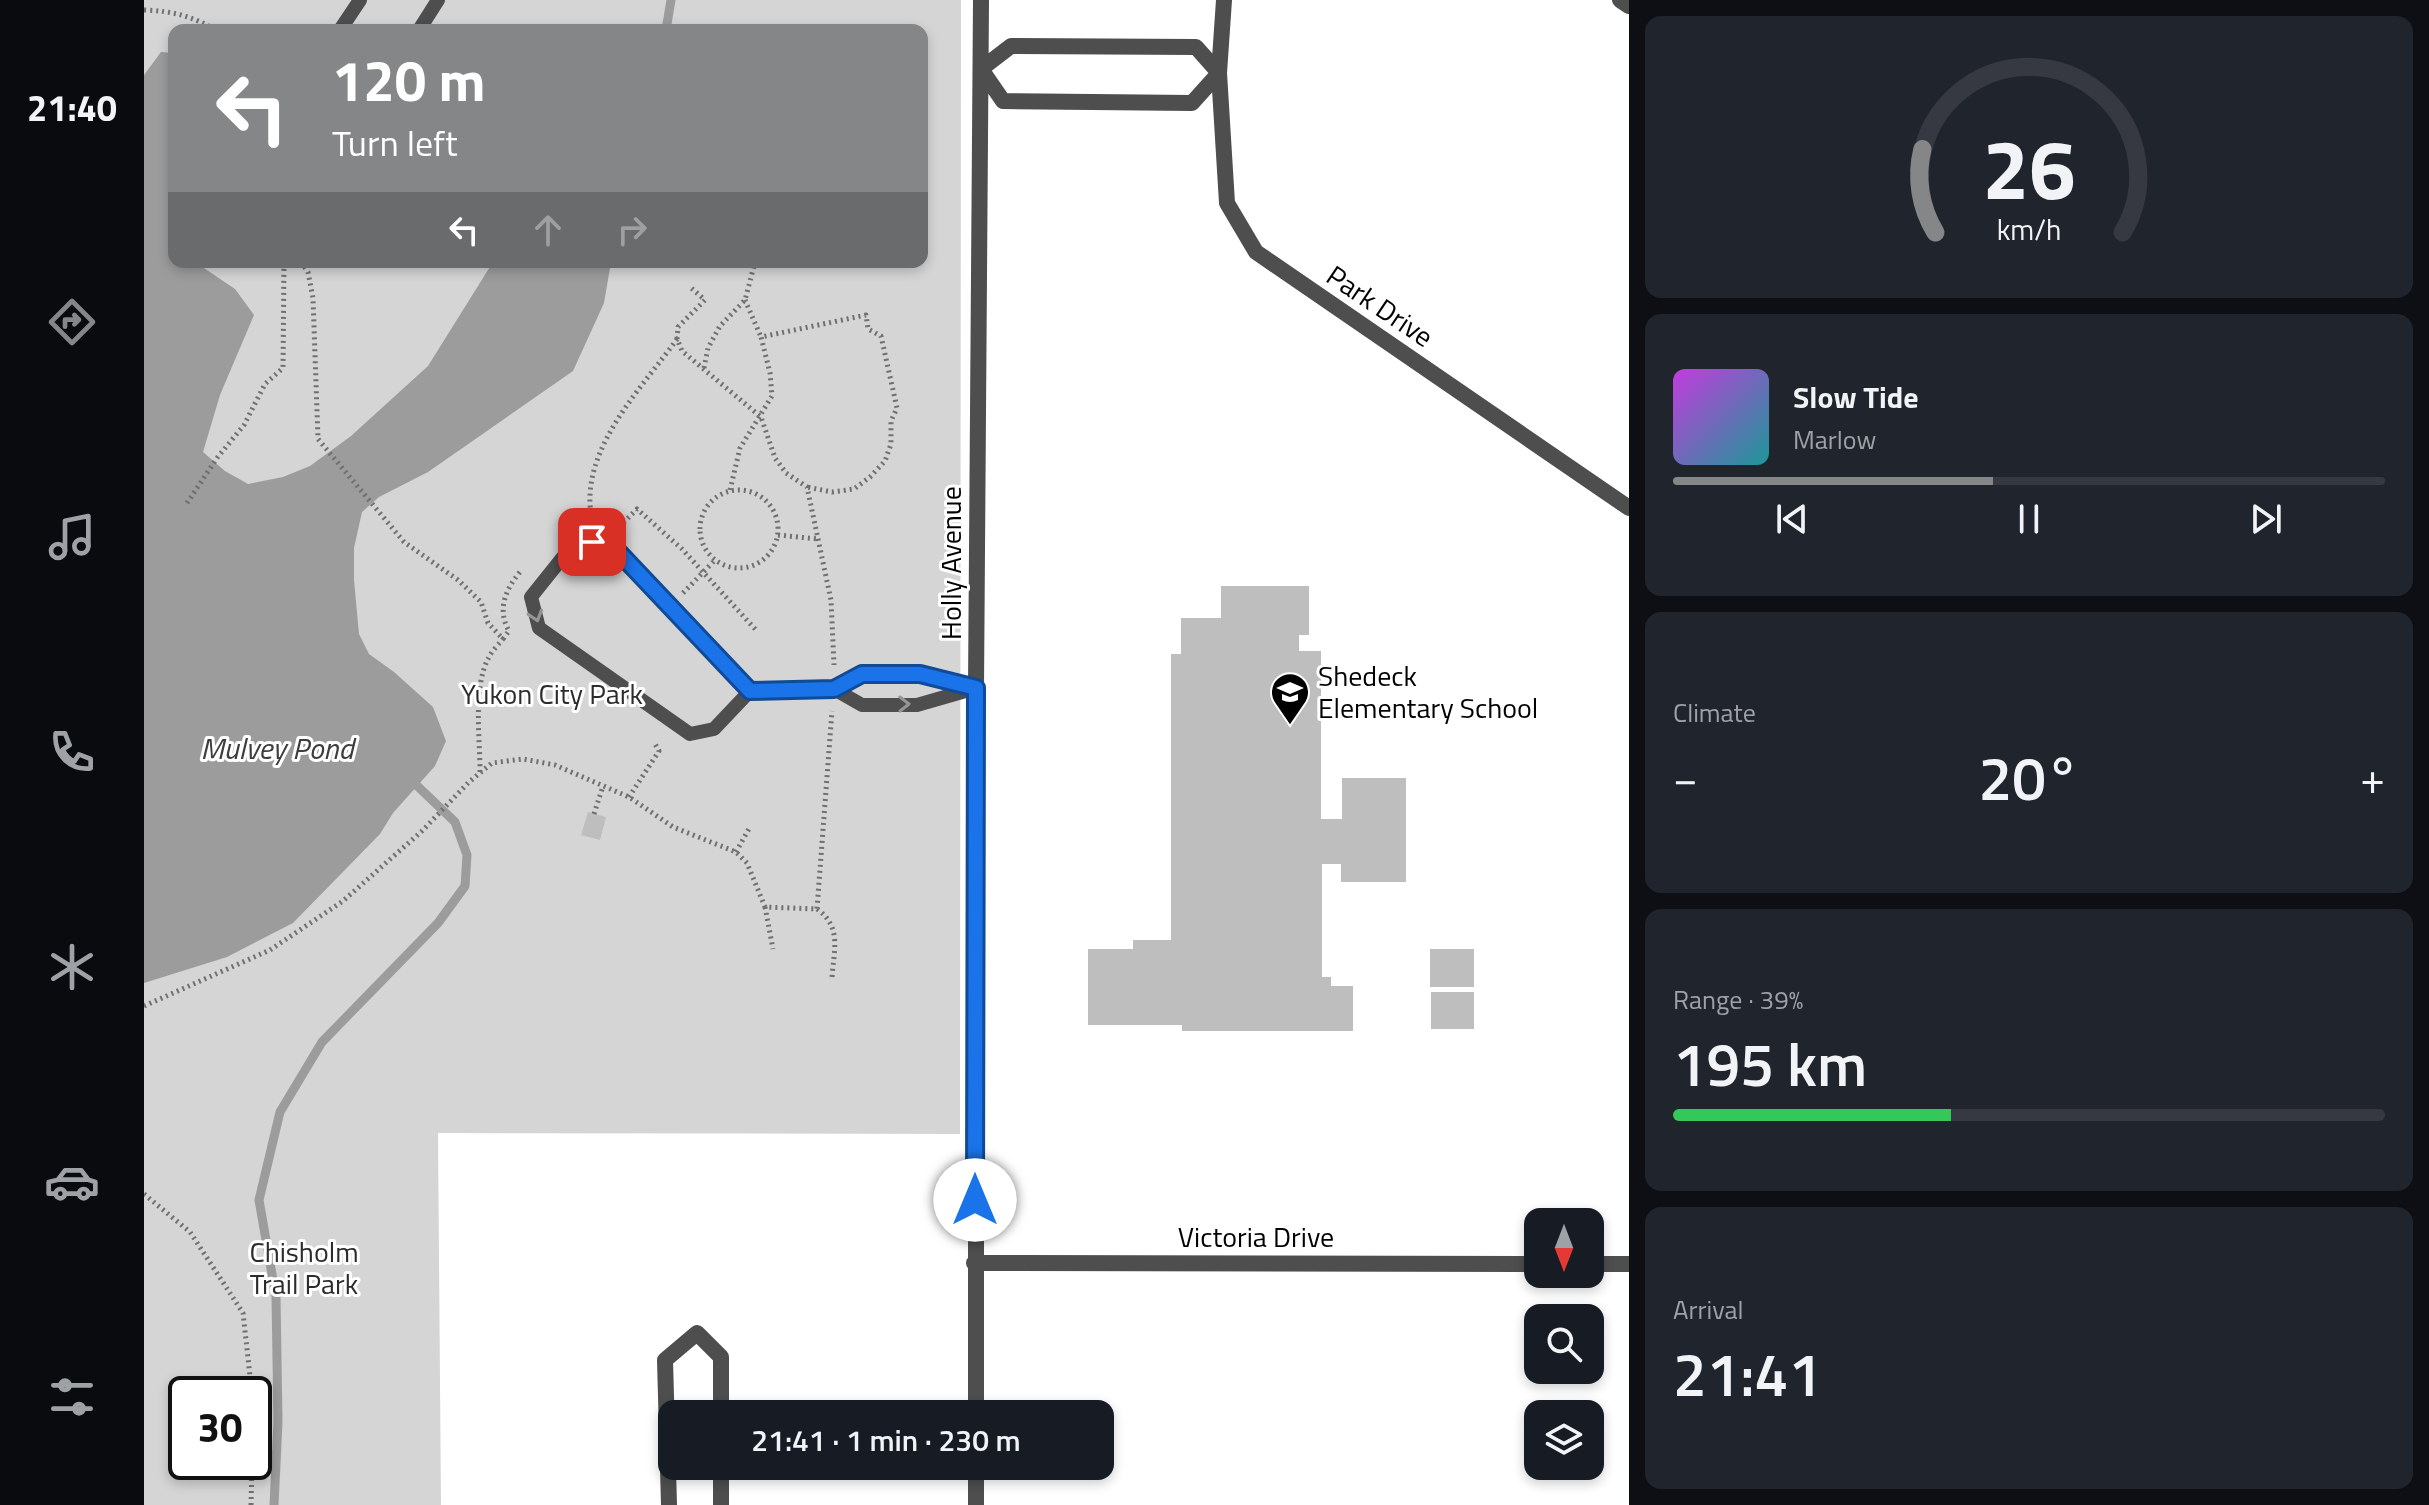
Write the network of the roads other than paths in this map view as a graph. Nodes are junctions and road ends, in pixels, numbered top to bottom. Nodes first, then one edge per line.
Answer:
1 (360, 0) edge
2 (438, 0) edge
3 (981, 0) edge
4 (1224, 0) edge
5 (1620, 0) edge
6 (1629, 6) edge
7 (344, 24) edge
8 (423, 24) edge
9 (981, 69) junction
10 (1219, 73) junction
11 (1629, 508) edge
12 (976, 688) junction
13 (834, 689) junction
14 (750, 691) junction
15 (974, 1263) junction
16 (1524, 1264) edge
17 (1604, 1264) edge
18 (1629, 1264) edge
19 (666, 1400) edge
20 (721, 1400) edge
21 (976, 1400) edge
22 (668, 1480) edge
23 (721, 1480) edge
24 (976, 1480) edge
25 (669, 1505) edge
26 (721, 1505) edge
27 (976, 1505) edge

1 - 7 lane
2 - 8 lane
3 - 9 street, Holly Avenue
4 - 10 street, Park Drive
5 - 6 street
9 - 10 street
9 - 10 street
9 - 12 street, Holly Avenue
10 - 11 street, Park Drive
12 - 13 lane
13 -> 12 lane
12 - 15 street, Holly Avenue
13 - 14 lane
14 -> 14 lane
15 - 16 street, Victoria Drive
15 - 21 street, Holly Avenue
17 - 18 street
19 - 20 street
22 - 25 street
23 - 26 street
24 - 27 street

